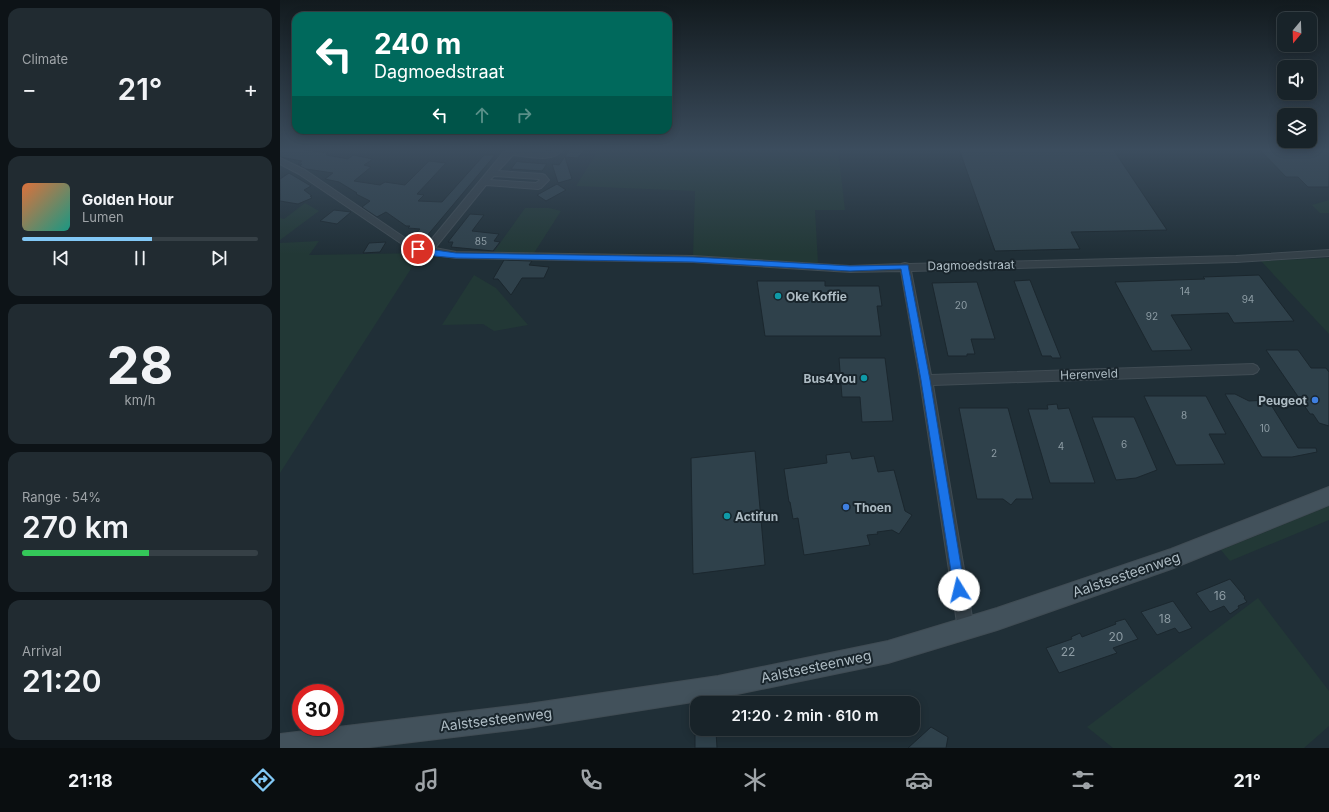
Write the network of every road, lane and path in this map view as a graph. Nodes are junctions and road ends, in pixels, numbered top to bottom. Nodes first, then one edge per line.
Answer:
1 (320, 184) edge
2 (483, 184) edge
3 (510, 184) edge
4 (540, 184) edge
5 (427, 251) junction
6 (1329, 254) edge
7 (905, 266) junction
8 (1253, 369) dead end
9 (926, 380) junction
10 (1329, 496) edge
11 (966, 629) junction
12 (280, 746) edge

1 - 5 street, Dagmoedstraat
2 - 5 street
3 - 4 street
5 - 7 street, Dagmoedstraat
6 - 7 street, Dagmoedstraat
7 - 9 street
8 - 9 street, Herenveld
9 - 11 street
10 - 11 main road, Aalstsesteenweg
11 - 12 main road, Aalstsesteenweg

